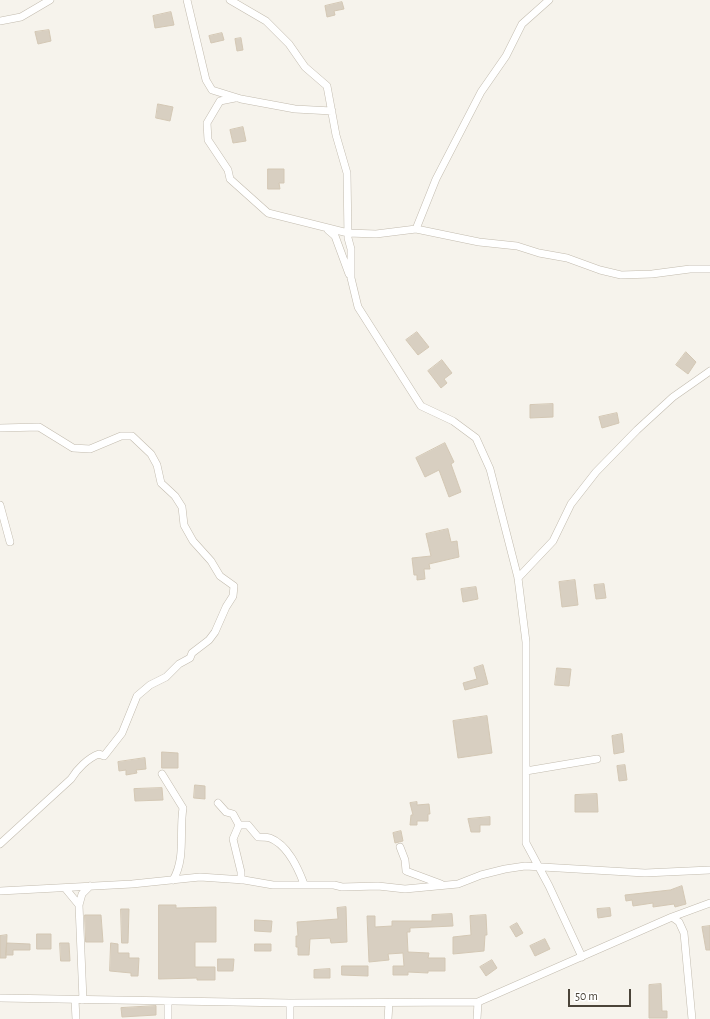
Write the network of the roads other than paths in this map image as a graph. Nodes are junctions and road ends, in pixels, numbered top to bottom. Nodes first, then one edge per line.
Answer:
1 (50, 0) edge
2 (187, 0) edge
3 (230, 0) edge
4 (549, 0) edge
5 (0, 21) edge
6 (235, 98) junction
7 (332, 111) junction
8 (326, 229) junction
9 (416, 229) junction
10 (348, 236) junction
11 (710, 269) edge
12 (351, 278) junction
13 (710, 371) edge
14 (0, 428) edge
15 (0, 505) edge
16 (10, 542) dead end
17 (518, 578) junction
18 (597, 759) dead end
19 (526, 771) junction
20 (162, 774) dead end
21 (218, 803) dead end
22 (239, 825) junction
23 (0, 844) edge
24 (400, 847) dead end
25 (538, 867) junction
26 (710, 870) edge
27 (173, 880) junction
28 (241, 880) junction
29 (304, 884) junction
30 (443, 885) junction
31 (90, 886) junction
32 (65, 888) junction
33 (0, 891) edge
34 (710, 903) edge
35 (79, 905) junction
36 (672, 917) junction
37 (582, 957) junction
38 (0, 998) edge
39 (79, 1000) junction
40 (168, 1001) junction
41 (478, 1002) junction
42 (290, 1003) junction
43 (389, 1003) junction
44 (76, 1019) edge
45 (168, 1019) edge
46 (290, 1019) edge
47 (388, 1019) edge
48 (477, 1019) edge
49 (692, 1019) edge

1 - 5 street
2 - 6 street
3 - 7 street
4 - 9 street
6 - 7 street
6 - 8 street
7 - 10 street
8 - 10 street
8 - 12 street
9 - 10 street
9 - 11 street
10 - 12 street
12 - 17 street
13 - 17 street
14 - 23 street
15 - 16 street
17 - 19 street
18 - 19 street
19 - 25 street
20 - 27 street
21 - 22 street
22 - 28 street
22 - 29 street
24 - 30 street
25 - 26 street
25 - 30 street
25 - 37 street
27 - 28 street
27 - 31 street
28 - 29 street
29 - 30 street
31 - 32 street
31 - 35 street
32 - 33 street
32 - 35 street
34 - 36 street
35 - 39 street
36 - 37 street
36 - 49 street
37 - 41 street
38 - 39 street
39 - 40 street
39 - 44 street
40 - 42 street
40 - 45 street
41 - 43 street
41 - 48 street
42 - 43 street
42 - 46 street
43 - 47 street

